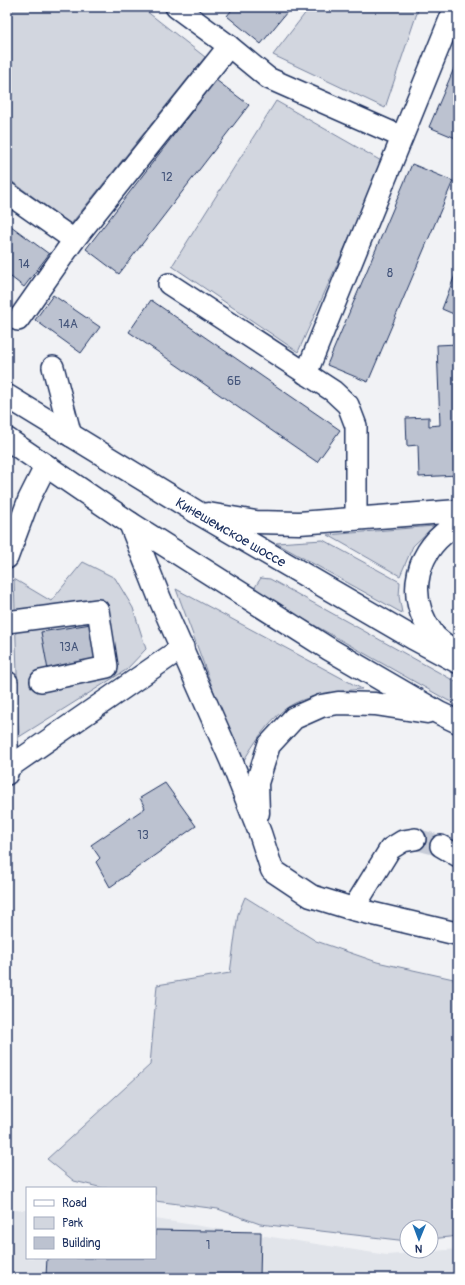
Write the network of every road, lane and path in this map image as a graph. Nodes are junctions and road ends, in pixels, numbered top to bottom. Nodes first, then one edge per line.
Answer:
1 (455, 7) edge
2 (186, 10) edge
3 (229, 46) junction
4 (402, 137) junction
5 (7, 193) edge
6 (74, 240) junction
7 (169, 284) dead end
8 (18, 320) dead end
9 (53, 367) dead end
10 (306, 374) junction
11 (7, 396) edge
12 (70, 436) junction
13 (7, 439) edge
14 (46, 465) junction
15 (195, 511) junction
16 (458, 511) edge
17 (356, 519) junction
18 (130, 523) junction
19 (458, 524) edge
20 (7, 558) edge
21 (7, 622) edge
22 (183, 647) junction
23 (458, 654) edge
24 (458, 662) edge
25 (7, 682) edge
26 (42, 682) dead end
27 (449, 718) edge
28 (7, 771) edge
29 (260, 832) junction
30 (415, 839) tunnel mouth
31 (353, 909) junction
32 (458, 934) edge

1 - 4 street
2 - 3 street
3 - 4 street
3 - 6 street
4 - 10 street
5 - 6 street
6 - 8 street
7 - 10 street
9 - 12 street
10 - 17 street
11 - 12 main road, Кинешемское шоссе
12 - 15 main road, Кинешемское шоссе
13 - 14 main road
14 - 18 main road
14 - 20 street
15 - 17 main road
15 - 24 main road, Кинешемское шоссе
16 - 17 main road
18 - 22 main road
18 - 27 main road
19 - 23 main road
21 - 26 street
22 - 28 street
22 - 29 main road
25 - 28 street
27 - 29 main road
29 - 31 main road
30 - 31 street
31 - 32 main road

